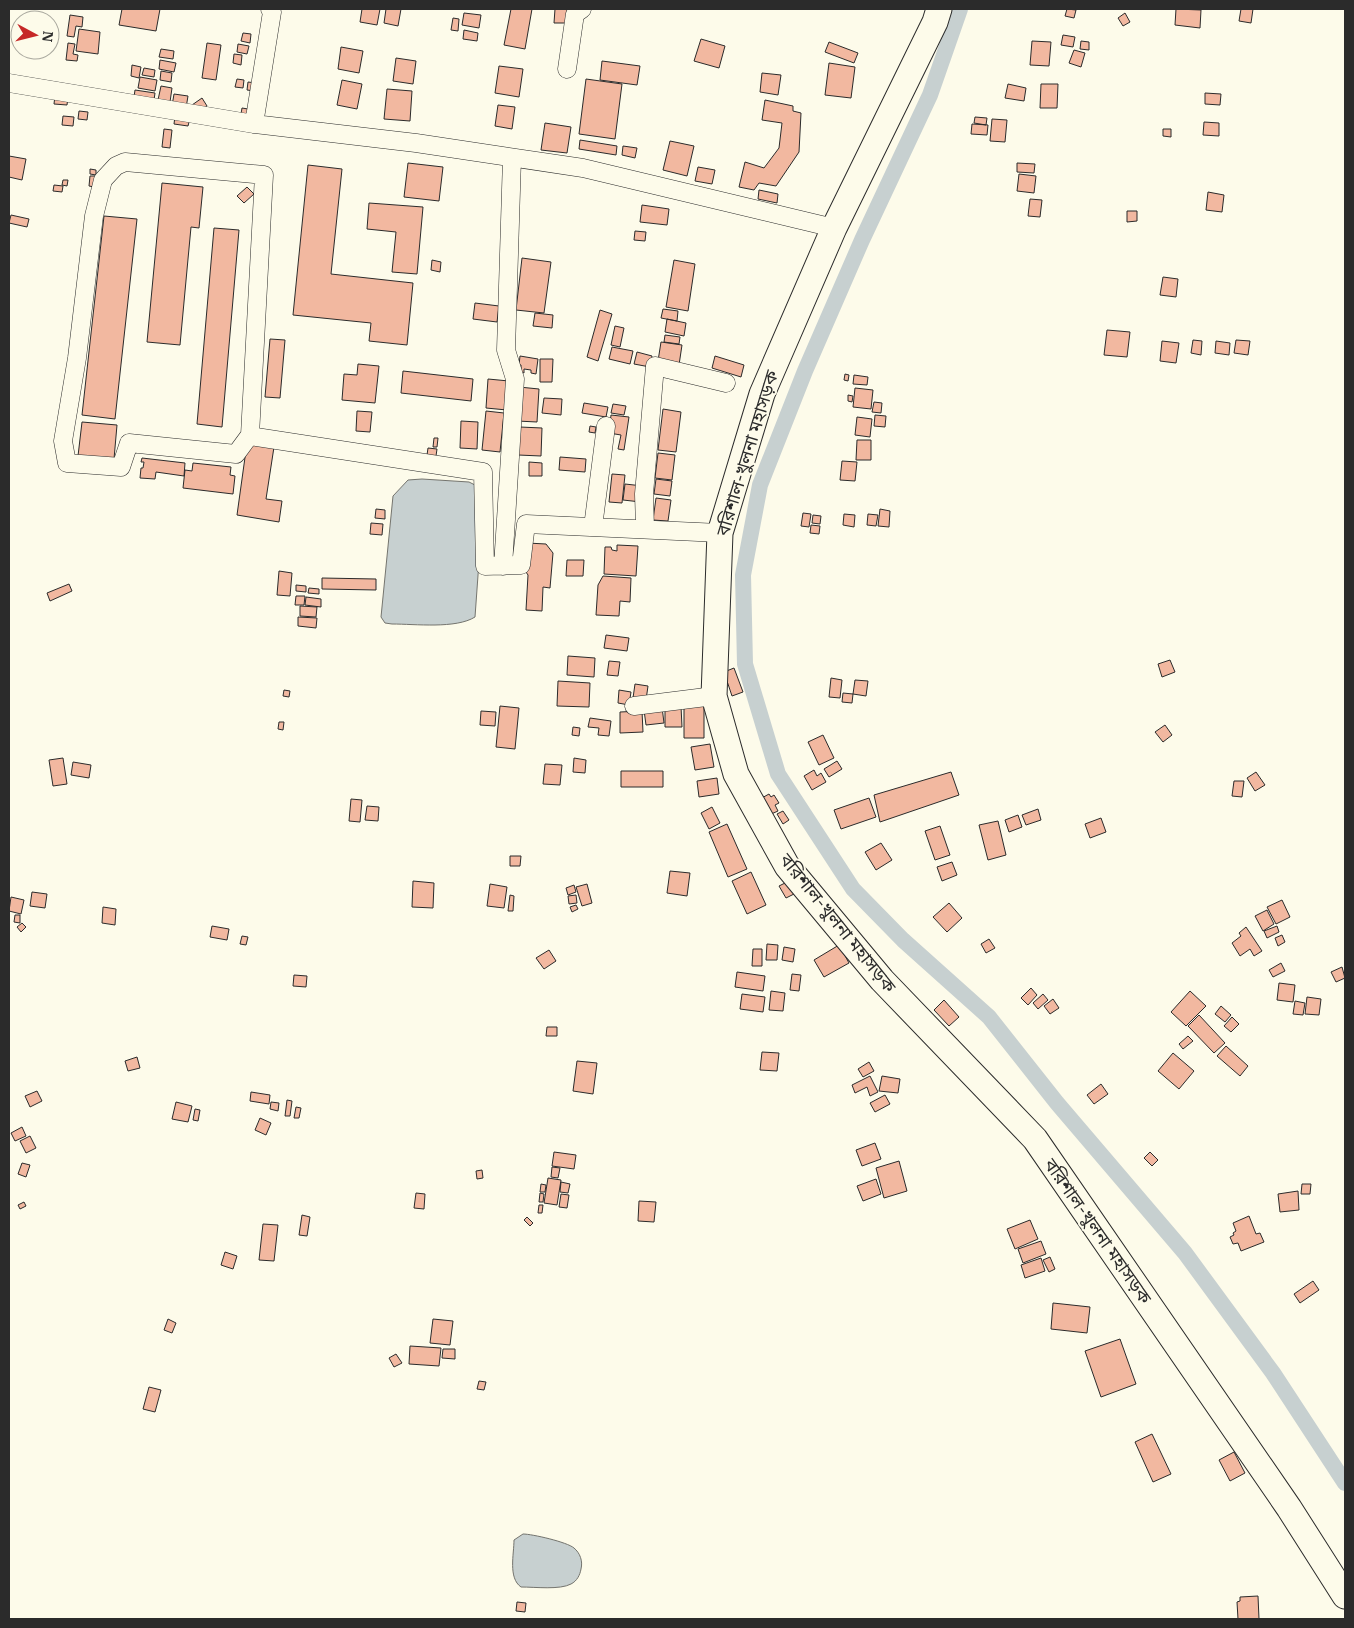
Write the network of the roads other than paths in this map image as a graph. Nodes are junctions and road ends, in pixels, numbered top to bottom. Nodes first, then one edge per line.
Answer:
1 (270, 9) edge
2 (582, 9) edge
3 (939, 9) edge
4 (567, 70) dead end
5 (9, 83) edge
6 (254, 124) junction
7 (512, 158) junction
8 (834, 228) junction
9 (726, 383) dead end
10 (606, 426) dead end
11 (250, 435) junction
12 (593, 527) junction
13 (645, 529) junction
14 (720, 533) junction
15 (503, 566) junction
16 (714, 696) junction
17 (634, 706) dead end
18 (1345, 1596) edge

1 - 6 street
2 - 4 street
3 - 8 highway, বরিশাল-খুলনা মহাসড়ক
5 - 6 street
6 - 7 street
7 - 8 street
7 - 15 street
8 - 14 highway, বরিশাল-খুলনা মহাসড়ক
9 - 13 street
10 - 12 street
11 - 11 street
11 - 15 street
12 - 13 street
12 - 15 street
13 - 14 street
14 - 16 highway, বরিশাল-খুলনা মহাসড়ক
16 - 17 street
16 - 18 highway, বরিশাল-খুলনা মহাসড়ক

